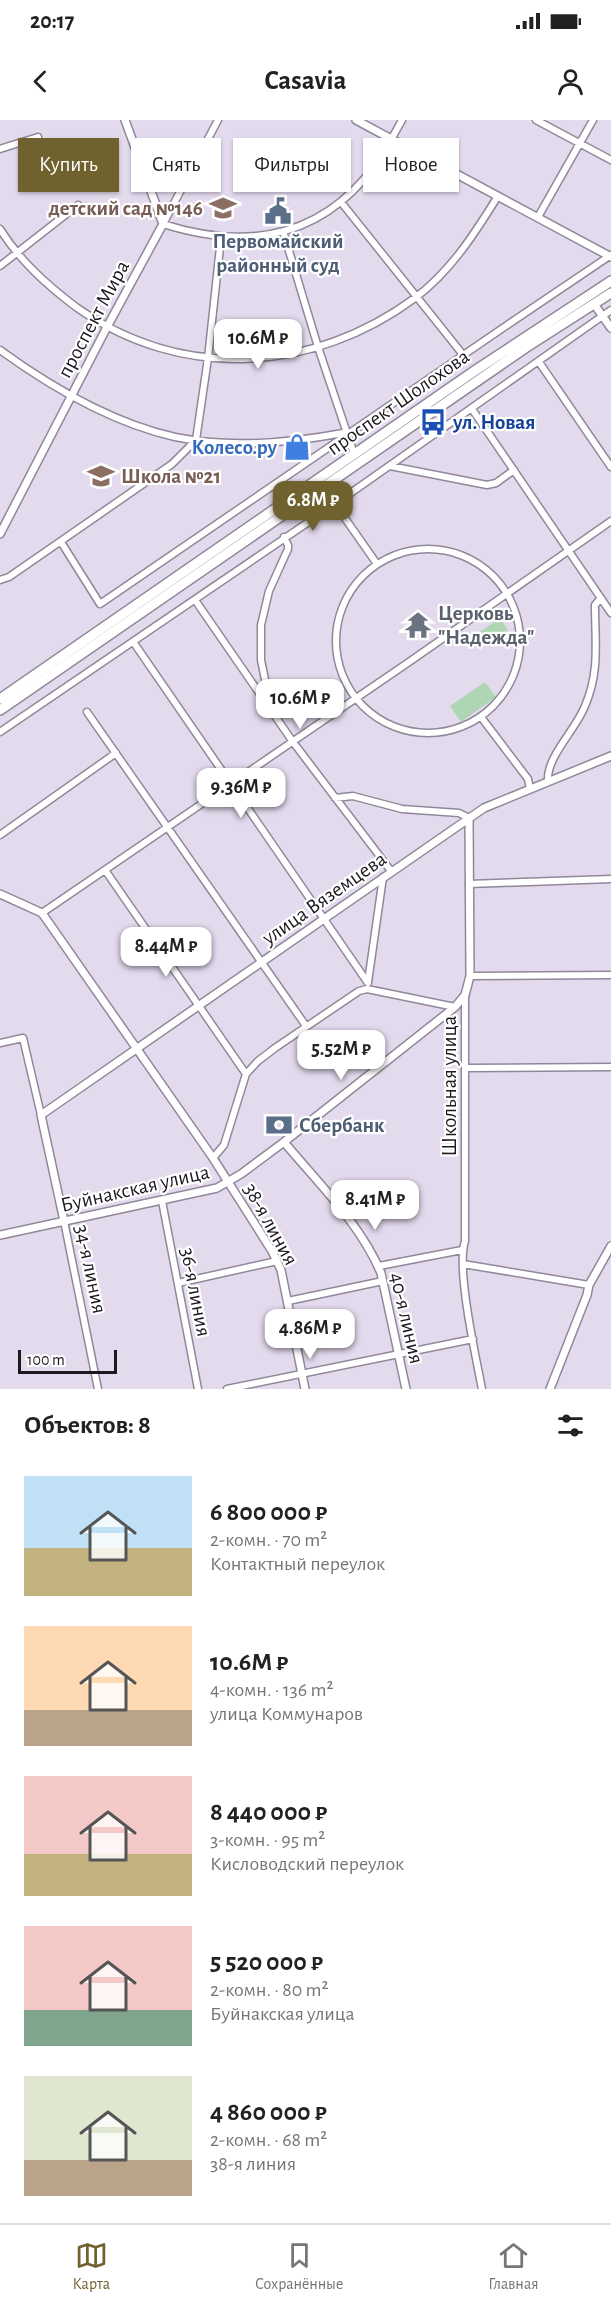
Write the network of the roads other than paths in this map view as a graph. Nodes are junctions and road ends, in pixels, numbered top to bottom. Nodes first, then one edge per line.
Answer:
1 (125, 120) edge
2 (218, 120) edge
3 (356, 120) edge
4 (402, 120) edge
5 (536, 120) edge
6 (593, 120) edge
7 (38, 137) dead end
8 (132, 138) edge
9 (208, 138) edge
10 (390, 138) edge
11 (393, 138) edge
12 (580, 144) junction
13 (0, 149) edge
14 (611, 160) edge
15 (459, 175) edge
16 (363, 180) edge
17 (153, 192) edge
18 (179, 192) edge
19 (498, 196) junction
20 (341, 202) junction
21 (78, 204) dead end
22 (538, 217) junction
23 (163, 224) junction
24 (0, 230) edge
25 (283, 231) junction
26 (221, 238) junction
27 (17, 252) junction
28 (610, 256) edge
29 (0, 266) edge
30 (611, 281) edge
31 (611, 293) edge
32 (417, 297) junction
33 (594, 304) junction
34 (611, 310) edge
35 (603, 316) junction
36 (107, 327) junction
37 (611, 328) edge
38 (318, 347) junction
39 (0, 350) edge
40 (464, 356) junction
41 (208, 358) junction
42 (539, 362) junction
43 (71, 396) junction
44 (472, 409) junction
45 (346, 433) junction
46 (196, 440) junction
47 (354, 454) junction
48 (390, 465) junction
49 (611, 467) edge
50 (514, 470) junction
51 (335, 504) junction
52 (611, 521) edge
53 (0, 534) edge
54 (284, 537) junction
55 (60, 542) junction
56 (570, 550) junction
57 (377, 564) junction
58 (0, 580) edge
59 (508, 594) junction
60 (601, 598) junction
61 (195, 600) junction
62 (611, 613) edge
63 (134, 642) junction
64 (356, 698) junction
65 (0, 699) edge
66 (264, 699) junction
67 (0, 710) edge
68 (87, 712) dead end
69 (481, 717) junction
70 (0, 732) edge
71 (293, 742) junction
72 (116, 753) junction
73 (611, 756) edge
74 (548, 780) junction
75 (231, 783) junction
76 (530, 789) junction
77 (335, 798) junction
78 (469, 818) junction
79 (167, 827) junction
80 (0, 835) edge
81 (105, 870) junction
82 (391, 871) junction
83 (383, 877) junction
84 (611, 879) edge
85 (469, 884) junction
86 (0, 894) edge
87 (42, 913) junction
88 (323, 919) junction
89 (261, 962) junction
90 (611, 975) edge
91 (470, 976) junction
92 (368, 986) junction
93 (465, 995) junction
94 (199, 1004) junction
95 (455, 1006) junction
96 (306, 1026) junction
97 (0, 1043) edge
98 (136, 1050) junction
99 (611, 1067) edge
100 (465, 1068) junction
101 (246, 1074) junction
102 (41, 1115) junction
103 (284, 1142) junction
104 (213, 1158) junction
105 (228, 1182) junction
106 (162, 1201) junction
107 (64, 1221) junction
108 (0, 1235) edge
109 (611, 1246) edge
110 (462, 1250) junction
111 (277, 1261) junction
112 (463, 1264) junction
113 (379, 1266) junction
114 (383, 1281) junction
115 (178, 1282) junction
116 (589, 1285) junction
117 (288, 1301) junction
118 (473, 1339) junction
119 (399, 1354) junction
120 (303, 1374) junction
121 (98, 1389) edge
122 (198, 1389) edge
123 (226, 1389) edge
124 (305, 1389) edge
125 (406, 1389) edge
126 (482, 1389) edge
127 (550, 1389) edge

1 - 8 street
2 - 9 street, проспект Мира
3 - 10 street
4 - 11 street
5 - 12 street
6 - 12 street
7 - 13 street
12 - 14 street
12 - 22 street
15 - 19 street
16 - 20 street
17 - 23 street
18 - 23 street, проспект Мира
19 - 22 street
19 - 32 street
20 - 25 street
20 - 32 street
21 - 27 street
22 - 28 street
23 - 26 street
23 - 36 street, проспект Мира
24 - 27 street
25 - 26 street
25 - 38 street
26 - 41 street
27 - 29 street
27 - 36 street
28 - 40 street
30 - 47 main road, проспект Шолохова
31 - 33 main road, проспект Шолохова
32 - 38 street
32 - 40 street
33 - 35 street
33 - 67 main road, проспект Шолохова
34 - 35 street
35 - 37 street
35 - 42 street
36 - 41 street
36 - 43 street, проспект Мира
38 - 41 street
38 - 45 street
39 - 43 street
40 - 45 street
41 - 46 street
42 - 44 street
42 - 49 street
43 - 46 street
43 - 53 street, проспект Мира
44 - 48 street
44 - 50 street
45 - 46 street
45 - 47 street
45 - 55 street
46 - 55 street
47 - 65 main road, проспект Шолохова
48 - 50 street
48 - 51 street
50 - 56 street
51 - 54 street
51 - 57 street
52 - 56 street
54 - 61 street
54 - 66 street
55 - 58 street
56 - 59 street
56 - 60 street
57 - 59 street
57 - 64 street
59 - 64 street
59 - 69 street
60 - 62 street
60 - 74 street
61 - 63 street
61 - 66 street
63 - 70 street
63 - 75 street
64 - 69 street
64 - 71 street
66 - 71 street
68 - 72 street
69 - 76 street
71 - 75 street
71 - 77 street
72 - 79 street
72 - 80 street
73 - 74 street, улица Вяземцева
74 - 76 street, улица Вяземцева
75 - 79 street
75 - 88 street
76 - 78 street, улица Вяземцева
77 - 78 street
77 - 82 street
78 - 82 street, улица Вяземцева
78 - 85 street, Школьная улица
79 - 81 street
79 - 89 street
81 - 87 street
81 - 94 street
82 - 83 street, улица Вяземцева
83 - 88 street, улица Вяземцева
83 - 92 street
84 - 85 street
85 - 91 street, Школьная улица
86 - 87 street
87 - 98 street, 38-я линия
88 - 89 street, улица Вяземцева
88 - 92 street
89 - 94 street, улица Вяземцева
89 - 96 street
90 - 91 street
91 - 93 street, Школьная улица
92 - 95 street
92 - 96 street
93 - 95 street, Буйнакская улица
93 - 100 street, Школьная улица
94 - 98 street, улица Вяземцева
94 - 101 street
95 - 103 street, Буйнакская улица
96 - 101 street
97 - 102 street, 34-я линия
98 - 102 street, улица Вяземцева
98 - 104 street, 38-я линия
99 - 100 street
100 - 110 street, Школьная улица
101 - 104 street
102 - 107 street, 34-я линия
103 - 105 street, Буйнакская улица
103 - 113 street, 40-я линия
104 - 105 street, 38-я линия
105 - 106 street, Буйнакская улица
105 - 111 street, 38-я линия
106 - 107 street, Буйнакская улица
106 - 115 street, 36-я линия
107 - 108 street, Буйнакская улица
107 - 121 street, 34-я линия
109 - 116 street
110 - 112 street, Школьная улица
110 - 113 street
111 - 115 street
111 - 117 street, 38-я линия
112 - 116 street
112 - 118 street, Школьная улица
113 - 114 street, 40-я линия
114 - 117 street
114 - 119 street, 40-я линия
115 - 122 street, 36-я линия
116 - 127 street
117 - 120 street, 38-я линия
118 - 119 street
118 - 126 street, Школьная улица
119 - 120 street
119 - 125 street, 40-я линия
120 - 123 street
120 - 124 street, 38-я линия

